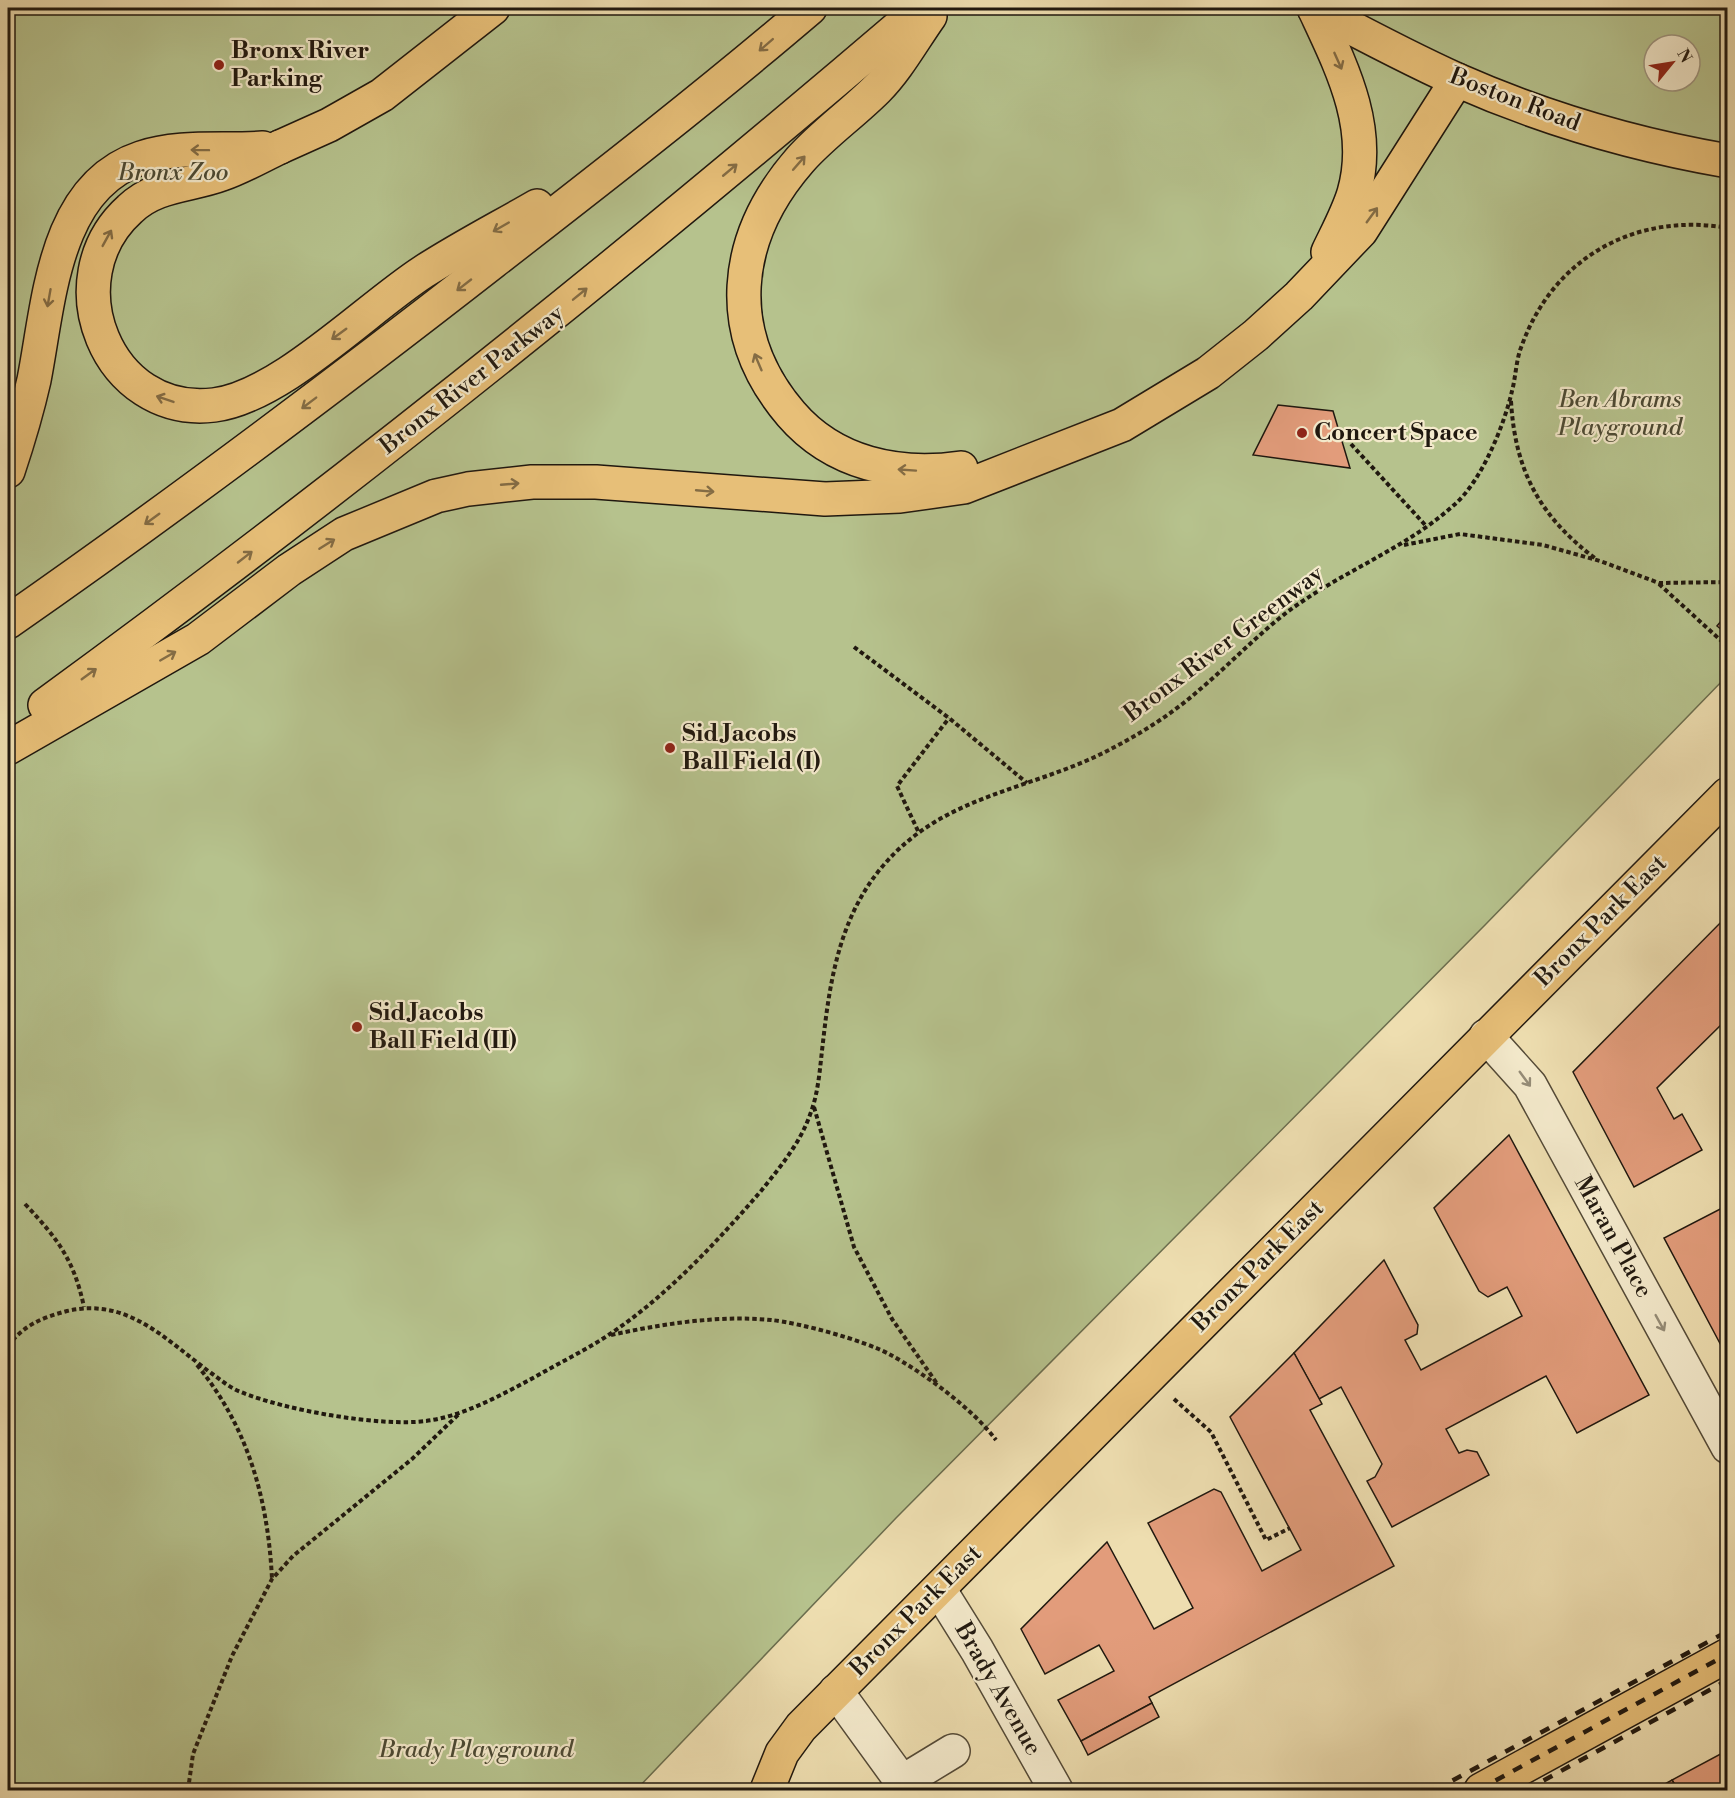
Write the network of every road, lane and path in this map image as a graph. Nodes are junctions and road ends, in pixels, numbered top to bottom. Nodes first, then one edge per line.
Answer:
1 (493, 8) edge
2 (810, 8) edge
3 (921, 8) edge
4 (936, 8) edge
5 (1314, 8) edge
6 (1457, 80) junction
7 (643, 146) junction
8 (280, 147) junction
9 (1728, 161) edge
10 (1728, 228) edge
11 (1319, 274) junction
12 (1511, 398) junction
13 (1351, 444) dead end
14 (1068, 448) junction
15 (8, 471) edge
16 (1427, 527) junction
17 (1403, 545) junction
18 (1599, 561) junction
19 (1728, 582) edge
20 (1659, 583) junction
21 (8, 622) edge
22 (854, 647) dead end
23 (1728, 647) edge
24 (949, 718) junction
25 (8, 733) edge
26 (8, 748) edge
27 (1027, 783) junction
28 (1728, 794) edge
29 (918, 831) junction
30 (1486, 1036) junction
31 (813, 1106) junction
32 (25, 1204) dead end
33 (84, 1307) junction
34 (608, 1336) junction
35 (8, 1346) edge
36 (193, 1360) junction
37 (1147, 1376) junction
38 (940, 1388) junction
39 (461, 1413) junction
40 (996, 1440) dead end
41 (1728, 1447) edge
42 (1290, 1528) dead end
43 (272, 1579) junction
44 (939, 1589) junction
45 (1728, 1655) edge
46 (836, 1691) junction
47 (953, 1752) dead end
48 (902, 1786) edge
49 (188, 1791) edge
50 (767, 1791) edge
51 (1056, 1791) edge
52 (1481, 1791) edge

1 - 8 main road
2 -> 7 main road
25 -> 3 main road, Bronx River Parkway
14 -> 4 main road
5 - 6 main road, Boston Road
5 -> 11 main road
6 - 9 main road, Boston Road
11 -> 6 main road
7 -> 8 main road
7 -> 21 main road
8 -> 15 main road
10 - 12 path, Bronx River Greenway
11 - 14 main road
12 - 16 path, Bronx River Greenway
12 - 18 path
13 - 16 path
26 -> 14 main road
16 - 17 path, Bronx River Greenway
17 - 18 path
17 - 27 path, Bronx River Greenway
18 - 20 path
19 - 20 path
20 - 23 path
22 - 24 path
24 - 27 path
24 - 29 path
27 - 29 path, Bronx River Greenway
28 - 30 main road, Bronx Park East
29 - 31 path, Bronx River Greenway
30 - 37 main road, Bronx Park East
30 -> 41 street, Maran Place
31 - 34 path, Bronx River Greenway
31 - 38 path
32 - 33 path
33 - 35 path, Bronx River Greenway
33 - 36 path, Bronx River Greenway
34 - 38 path
34 - 39 path, Bronx River Greenway
36 - 39 path, Bronx River Greenway
36 - 43 path
37 - 42 path
37 - 44 main road, Bronx Park East
38 - 40 path
39 - 43 path
43 - 49 path
44 - 46 main road, Bronx Park East
44 - 51 street, Brady Avenue
45 - 52 main road
46 - 48 street
46 - 50 main road, Bronx Park East
47 - 48 street

